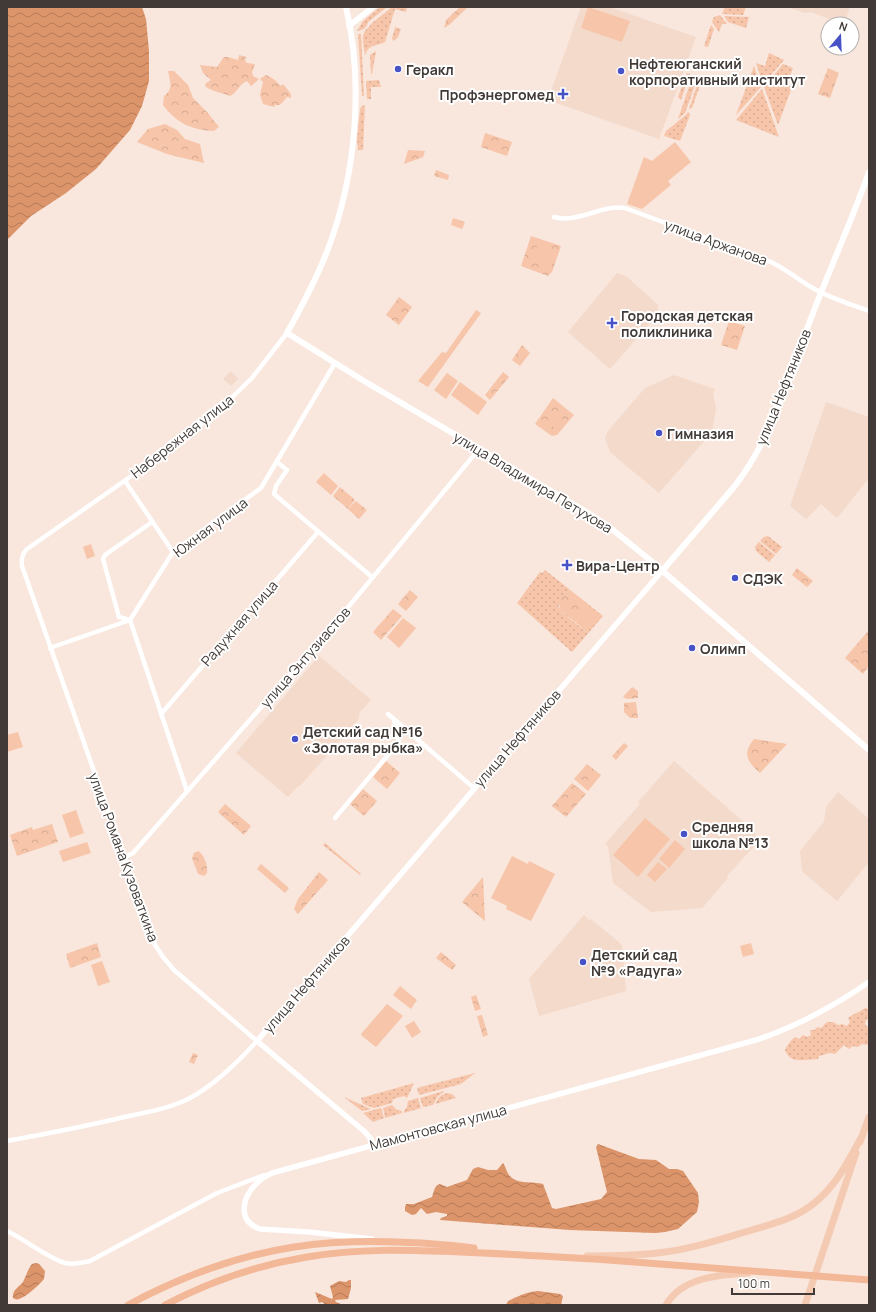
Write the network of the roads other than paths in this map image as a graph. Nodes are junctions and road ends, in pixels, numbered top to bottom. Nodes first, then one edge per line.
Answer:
1 (346, 7) edge
2 (373, 7) edge
3 (349, 26) junction
4 (869, 172) edge
5 (554, 217) dead end
6 (821, 292) junction
7 (869, 311) edge
8 (287, 333) junction
9 (335, 363) junction
10 (479, 449) junction
11 (277, 462) junction
12 (125, 481) junction
13 (152, 522) junction
14 (318, 532) junction
15 (173, 552) junction
16 (22, 555) joint
17 (662, 571) junction
18 (372, 578) junction
19 (130, 620) junction
20 (50, 648) junction
21 (161, 714) junction
22 (388, 714) dead end
23 (394, 720) junction
24 (869, 750) edge
25 (474, 788) junction
26 (187, 791) junction
27 (334, 818) dead end
28 (124, 858) junction
29 (867, 984) edge
30 (257, 1041) junction
31 (869, 1117) edge
32 (861, 1138) junction
33 (7, 1141) edge
34 (373, 1144) junction
35 (272, 1173) junction
36 (7, 1227) edge
37 (7, 1231) edge
38 (15, 1235) junction
39 (411, 1242) junction
40 (528, 1254) junction
41 (550, 1256) junction
42 (766, 1273) junction
43 (855, 1279) junction
44 (869, 1280) edge
45 (869, 1284) edge
46 (128, 1305) edge
47 (165, 1305) edge
48 (666, 1305) edge
49 (806, 1305) edge

1 - 3 main road, Набережная улица
2 - 3 main road
3 - 8 main road, Набережная улица
4 - 6 main road, улица Нефтяников
5 - 6 street, улица Аржанова
6 - 7 street, улица Аржанова
6 - 17 main road, улица Нефтяников
8 - 9 main road, улица Владимира Петухова
8 - 12 street, Набережная улица
9 - 10 main road, улица Владимира Петухова
9 - 11 street, Южная улица
10 - 17 main road, улица Владимира Петухова
10 - 18 street, улица Энтузиастов
11 - 14 street
11 - 15 street, Южная улица
12 - 13 street
12 - 16 street, Набережная улица
13 - 15 street
13 - 19 street
14 - 18 street
14 - 21 street, Радужная улица
15 - 19 street, Южная улица
16 - 20 street, улица Романа Кузоваткина
17 - 24 main road, улица Владимира Петухова
17 - 25 street, улица Нефтяников
18 - 26 street, улица Энтузиастов
19 - 20 street
19 - 21 street
20 - 28 street, улица Романа Кузоваткина
21 - 26 street
22 - 23 street
23 - 25 street
23 - 27 street
25 - 30 street, улица Нефтяников
26 - 28 street, улица Энтузиастов
28 - 30 street, улица Романа Кузоваткина
29 - 34 street, Мамонтовская улица
30 - 33 street, улица Нефтяников
30 - 34 street, улица Романа Кузоваткина
31 - 32 main road
32 - 41 main road
32 - 49 main road
34 - 35 street, Мамонтовская улица
35 - 38 street, Мамонтовская улица
35 - 39 street
36 - 38 street, Мамонтовская улица
37 - 38 street, Мамонтовская улица
39 - 40 highway
39 - 46 highway
40 - 41 highway
40 - 47 highway
41 - 42 highway
42 - 43 highway
42 - 48 main road
43 - 44 highway
43 - 45 main road

